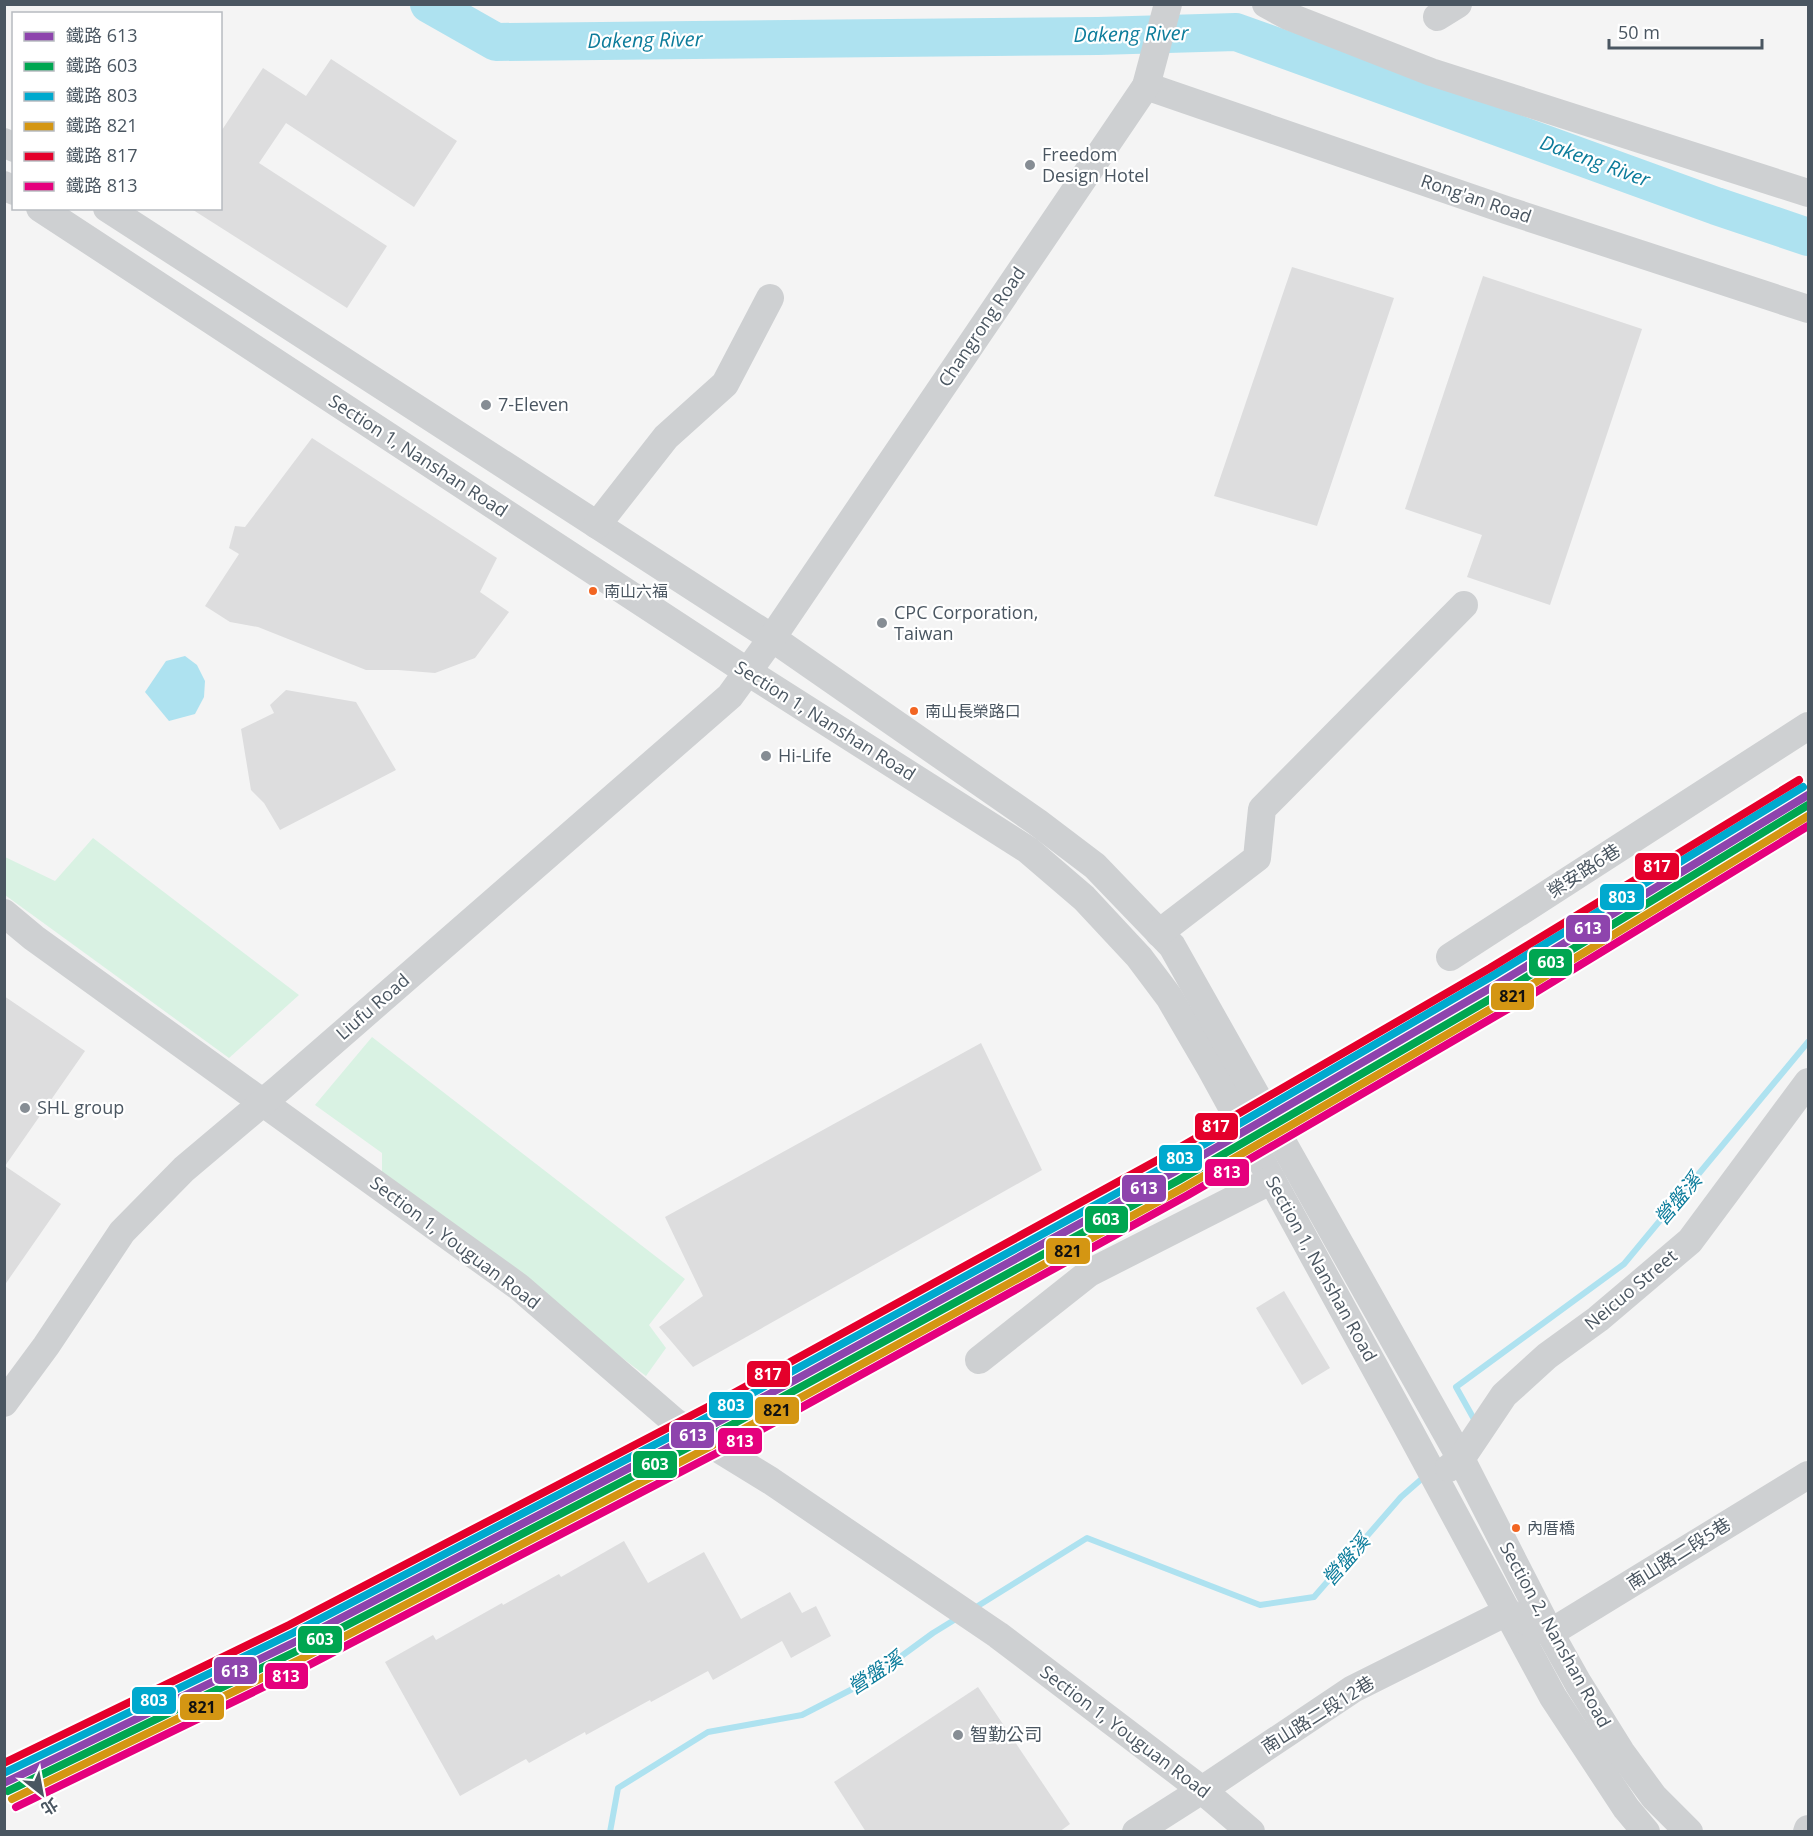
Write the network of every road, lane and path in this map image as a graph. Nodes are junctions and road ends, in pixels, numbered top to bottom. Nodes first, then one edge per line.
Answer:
1 (1168, 4) edge
2 (1266, 4) edge
3 (1148, 76) junction
4 (1809, 193) edge
5 (43, 210) edge
6 (110, 210) edge
7 (770, 298) dead end
8 (1809, 309) edge
9 (597, 525) junction
10 (1464, 605) dead end
11 (772, 638) junction
12 (748, 672) junction
13 (1809, 726) edge
14 (4, 913) edge
15 (1159, 933) junction
16 (1450, 957) dead end
17 (1809, 1082) edge
18 (263, 1102) junction
19 (1272, 1180) junction
20 (979, 1360) dead end
21 (4, 1403) edge
22 (1460, 1457) junction
23 (1809, 1474) edge
24 (1435, 1477) junction
25 (1507, 1611) junction
26 (1550, 1633) junction
27 (1202, 1790) junction
28 (1136, 1832) edge
29 (1251, 1832) edge
30 (1646, 1832) edge
31 (1689, 1832) edge

1 - 3 street, Changrong Road
2 - 4 street
3 - 8 street, Rong'an Road
3 - 11 street, Changrong Road
5 - 12 street, Section 1, Nanshan Road
6 - 9 street, Section 1, Nanshan Road
7 - 9 street
9 - 11 street, Section 1, Nanshan Road
10 - 15 street
11 - 12 street, Liufu Road
11 - 15 street, Section 1, Nanshan Road
12 - 18 street, Liufu Road
12 - 19 street, Section 1, Nanshan Road
13 - 16 street, 榮安路6巷
14 - 18 street, Section 1, Youguan Road
15 - 22 street, Section 1, Nanshan Road
17 - 22 street, Neicuo Street
18 - 21 street, Liufu Road
18 - 27 street, Section 1, Youguan Road
19 - 20 street
19 - 24 street, Section 1, Nanshan Road
22 - 24 street, Neicuo Street
22 - 26 street, Section 2, Nanshan Road
23 - 26 street, 南山路二段5巷
24 - 25 street, Section 2, Nanshan Road
25 - 26 street
25 - 27 street, 南山路二段12巷
25 - 30 street, Section 2, Nanshan Road
26 - 31 street, Section 2, Nanshan Road
27 - 28 street, 南山路二段12巷
27 - 29 street, Section 1, Youguan Road

